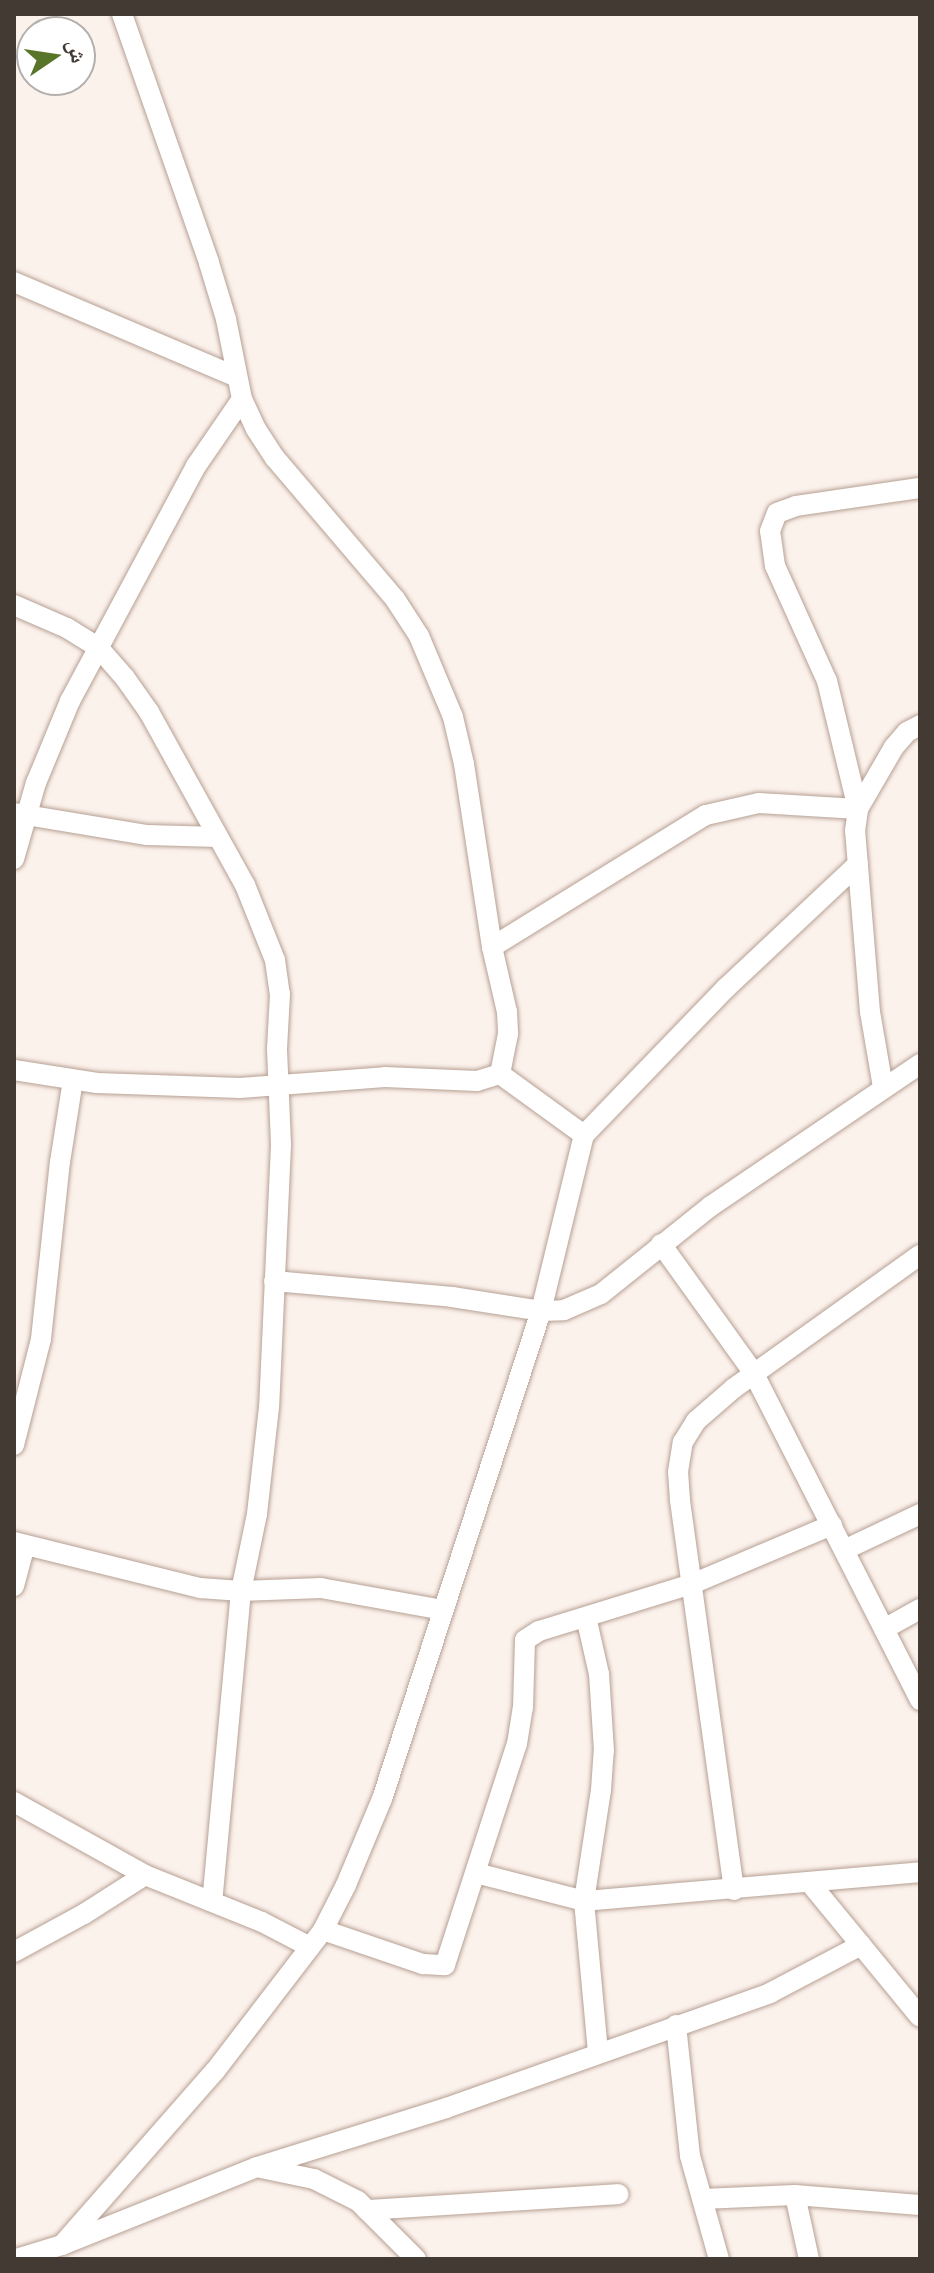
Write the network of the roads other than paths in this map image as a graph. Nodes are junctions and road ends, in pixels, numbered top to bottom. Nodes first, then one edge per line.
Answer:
1 (122, 14) edge
2 (14, 282) edge
3 (237, 377) junction
4 (242, 399) junction
5 (920, 488) edge
6 (14, 605) edge
7 (98, 647) junction
8 (920, 725) edge
9 (858, 809) junction
10 (21, 814) edge
11 (218, 837) junction
12 (14, 859) edge
13 (858, 864) junction
14 (492, 947) junction
15 (920, 1064) edge
16 (14, 1070) edge
17 (500, 1074) junction
18 (73, 1080) junction
19 (277, 1085) junction
20 (883, 1087) junction
21 (584, 1135) junction
22 (661, 1244) junction
23 (920, 1255) edge
24 (274, 1281) junction
25 (541, 1311) junction
26 (753, 1372) junction
27 (14, 1445) edge
28 (920, 1514) edge
29 (832, 1525) junction
30 (20, 1544) edge
31 (844, 1550) junction
32 (692, 1584) junction
33 (14, 1586) edge
34 (241, 1591) junction
35 (920, 1609) edge
36 (443, 1610) junction
37 (586, 1617) junction
38 (884, 1629) junction
39 (920, 1700) edge
40 (14, 1802) edge
41 (920, 1872) edge
42 (476, 1873) junction
43 (145, 1875) junction
44 (810, 1883) junction
45 (734, 1890) junction
46 (212, 1901) junction
47 (584, 1901) junction
48 (323, 1930) junction
49 (861, 1945) junction
50 (310, 1947) junction
51 (14, 1952) edge
52 (920, 2016) edge
53 (676, 2025) junction
54 (598, 2052) junction
55 (257, 2167) junction
56 (618, 2194) dead end
57 (795, 2195) junction
58 (702, 2199) junction
59 (920, 2205) edge
60 (367, 2210) junction
61 (62, 2245) junction
62 (16, 2259) edge
63 (416, 2259) edge
64 (719, 2259) edge
65 (809, 2259) edge

1 - 3 street
2 - 3 street
3 - 4 street
4 - 7 street
4 - 14 street
5 - 9 street
6 - 7 street
7 - 10 street
7 - 11 street
8 - 9 street
9 - 13 street
9 - 14 street
10 - 11 street
10 - 12 street
11 - 19 street
13 - 20 street
13 - 21 street
14 - 17 street
15 - 20 street
16 - 18 street
17 - 19 street
17 - 21 street
18 - 19 street
18 - 27 street
19 - 24 street
20 - 22 street
21 - 25 street
22 - 25 street
22 - 26 street
23 - 26 street
24 - 25 street
24 - 34 street
25 - 36 street
26 - 29 street
26 - 32 street
28 - 31 street
29 - 31 street
29 - 32 street
30 - 33 street
30 - 34 street
31 - 38 street
32 - 37 street
32 - 45 street
34 - 36 street
34 - 46 street
35 - 38 street
36 - 48 street
37 - 42 street
37 - 47 street
38 - 39 street
40 - 43 street
41 - 44 street
42 - 47 street
42 - 48 street
43 - 46 street
43 - 51 street
44 - 45 street
44 - 49 street
45 - 47 street
46 - 50 street
47 - 54 street
48 - 50 street
49 - 52 street
49 - 53 street
50 - 61 street
53 - 54 street
53 - 58 street
54 - 55 street
55 - 60 street
55 - 61 street
56 - 60 street
57 - 58 street
57 - 59 street
57 - 65 street
58 - 64 street
60 - 63 street
61 - 62 street

